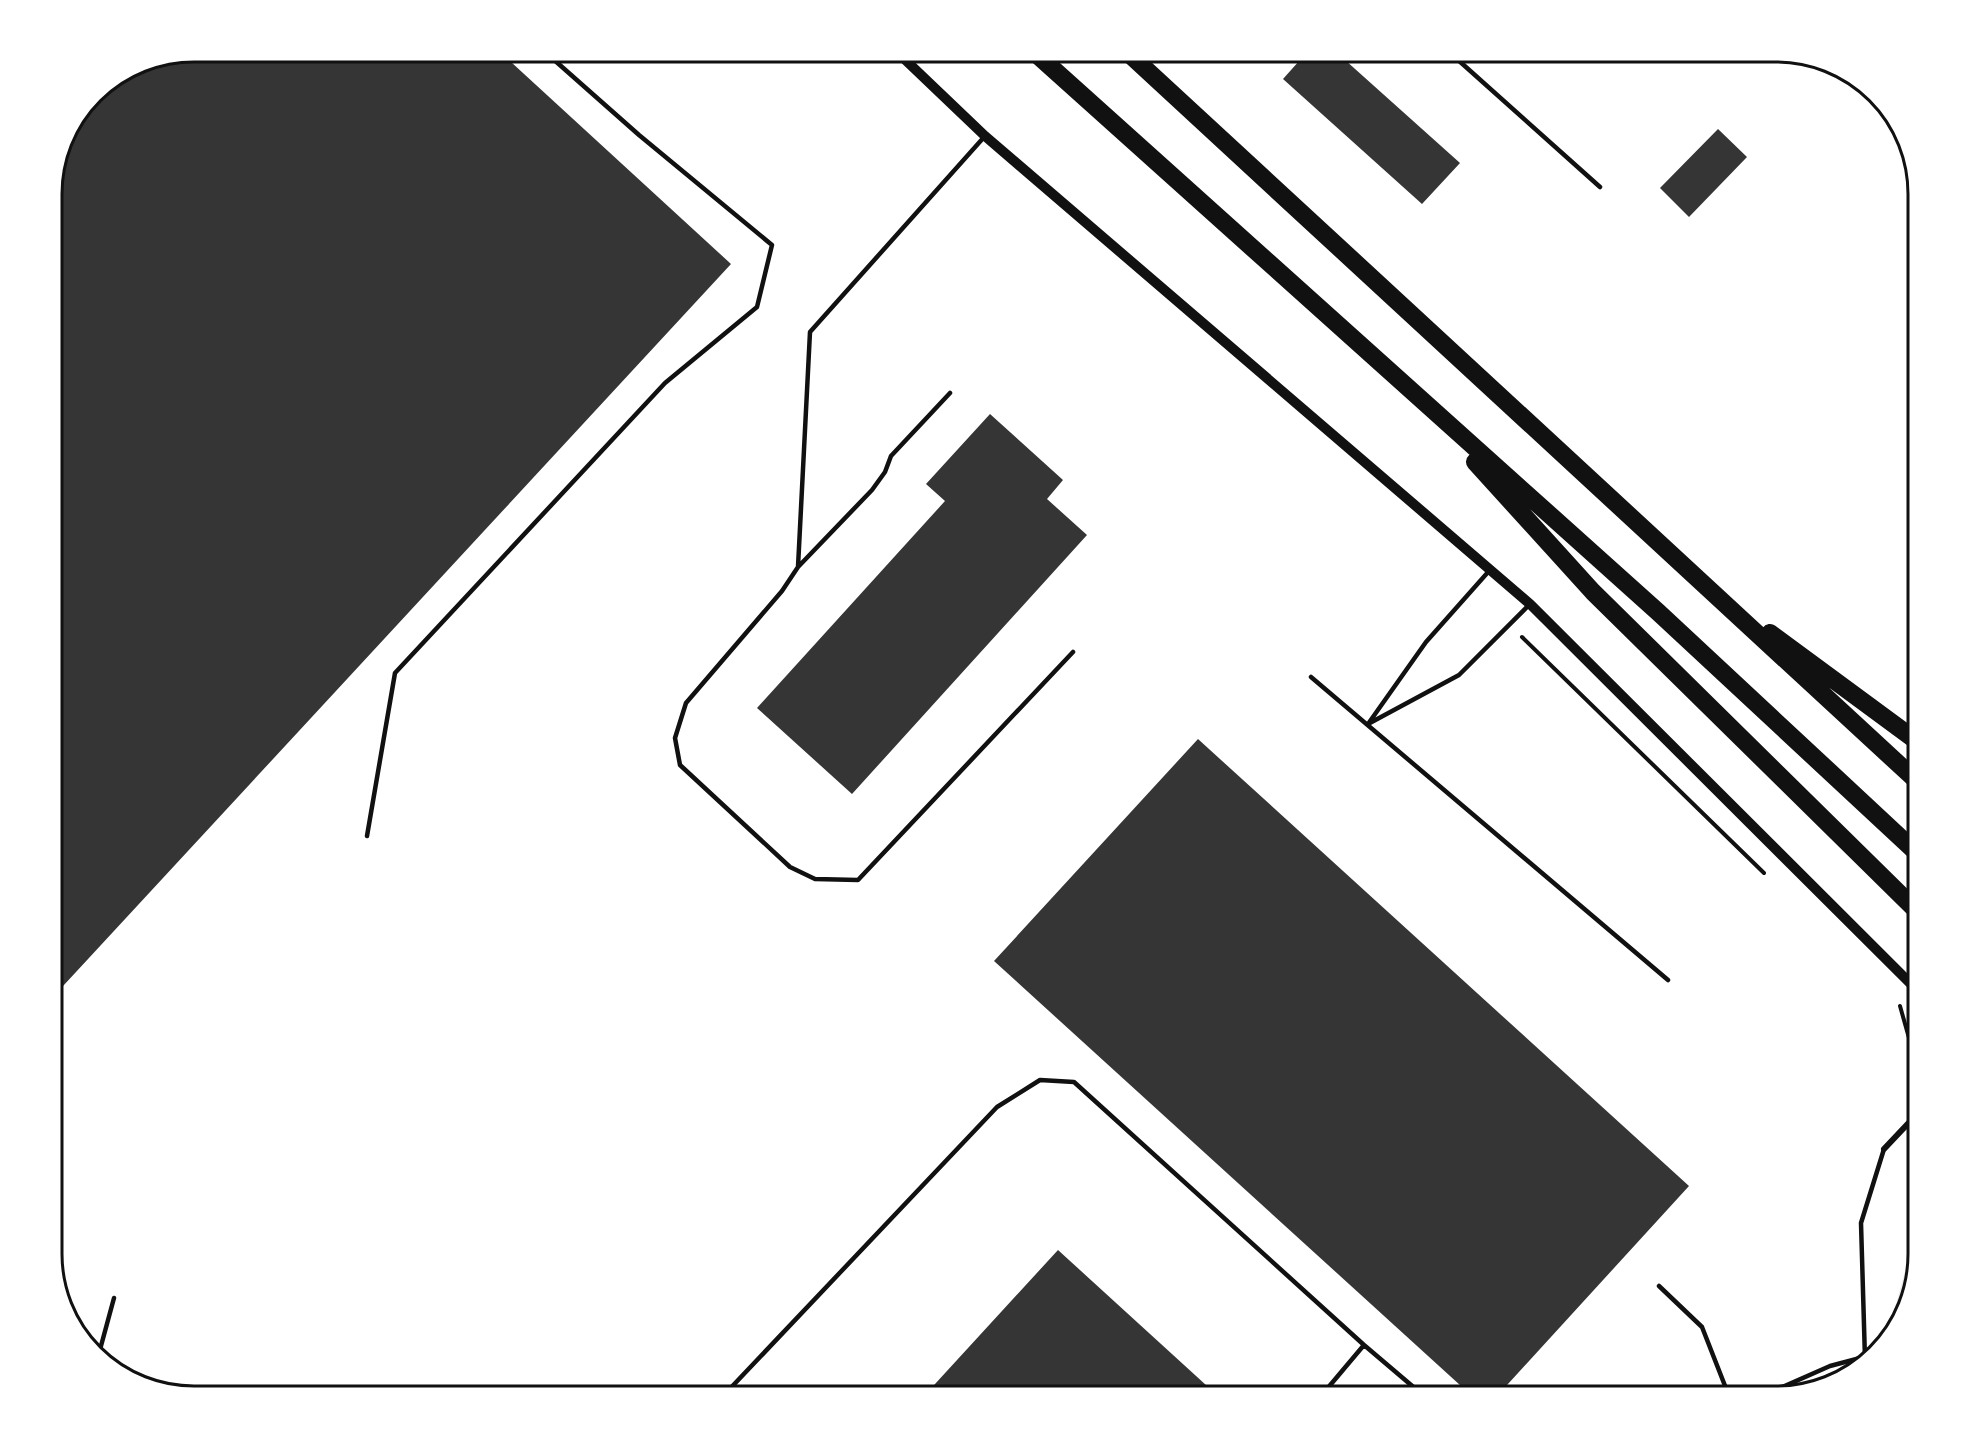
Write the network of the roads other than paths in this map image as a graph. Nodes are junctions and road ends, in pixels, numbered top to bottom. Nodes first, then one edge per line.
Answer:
1 (1045, 61) edge
2 (1137, 61) edge
3 (1459, 61) edge
4 (556, 62) edge
5 (907, 62) edge
6 (985, 136) junction
7 (1600, 187) dead end
8 (1407, 387) junction
9 (950, 393) dead end
10 (798, 567) junction
11 (1490, 570) junction
12 (1696, 579) junction
13 (1530, 604) junction
14 (1073, 652) dead end
15 (1311, 677) dead end
16 (1368, 724) junction
17 (1908, 735) edge
18 (1908, 773) edge
19 (367, 836) dead end
20 (1908, 845) edge
21 (1908, 902) edge
22 (1668, 980) dead end
23 (1908, 981) edge
24 (1908, 1124) edge
25 (1884, 1149) joint
26 (1659, 1286) dead end
27 (114, 1298) dead end
28 (1364, 1345) junction
29 (101, 1347) edge
30 (1865, 1351) edge
31 (1852, 1361) edge
32 (1787, 1385) edge
33 (732, 1386) edge
34 (1329, 1386) edge
35 (1412, 1386) edge
36 (1725, 1386) edge

1 - 8 highway
2 - 12 highway
3 - 7 lane
4 - 19 lane
5 - 6 street
6 - 10 lane
6 - 11 street
8 - 20 highway
8 - 21 highway
9 - 10 lane
10 - 14 lane
11 - 13 street
11 - 16 lane
12 - 17 highway
12 - 18 highway
13 - 16 lane
13 - 23 street
15 - 16 lane
16 - 22 lane
24 - 25 street
25 - 30 lane
26 - 36 lane
27 - 29 lane
28 - 33 lane
28 - 34 lane
28 - 35 lane
31 - 32 lane

